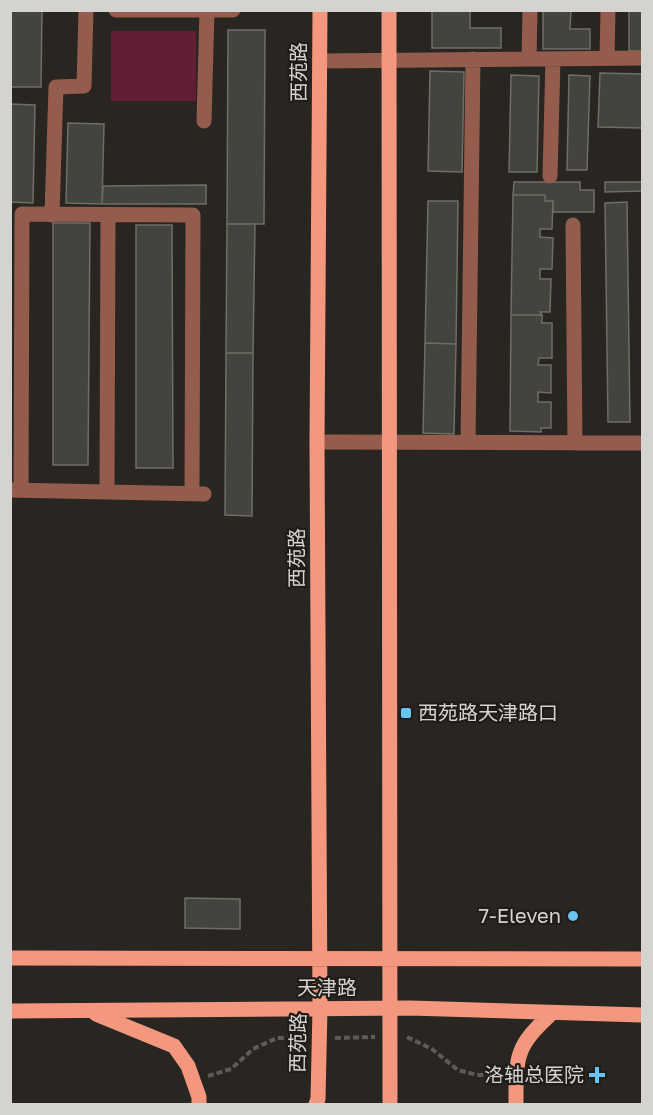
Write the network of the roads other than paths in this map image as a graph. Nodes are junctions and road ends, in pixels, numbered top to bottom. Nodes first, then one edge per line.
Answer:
1 (86, 10) edge
2 (116, 10) edge
3 (233, 10) edge
4 (320, 10) edge
5 (389, 10) edge
6 (530, 10) edge
7 (608, 10) edge
8 (207, 11) edge
9 (607, 58) junction
10 (642, 58) edge
11 (472, 59) junction
12 (529, 59) junction
13 (553, 59) junction
14 (389, 60) junction
15 (320, 61) junction
16 (204, 121) dead end
17 (550, 176) dead end
18 (52, 215) junction
19 (108, 216) junction
20 (573, 225) dead end
21 (390, 441) junction
22 (317, 442) junction
23 (468, 442) junction
24 (575, 443) junction
25 (642, 443) edge
26 (16, 490) edge
27 (107, 492) junction
28 (10, 957) edge
29 (320, 959) junction
30 (642, 959) edge
31 (390, 960) junction
32 (320, 1008) junction
33 (389, 1009) junction
34 (10, 1011) edge
35 (91, 1012) junction
36 (552, 1013) junction
37 (642, 1015) edge
38 (199, 1104) edge
39 (316, 1104) edge
40 (390, 1104) edge
41 (516, 1104) edge

1 - 18 street
2 - 8 street
3 - 8 street
4 - 15 main road, 西苑路
5 - 14 main road
6 - 12 street
7 - 9 street
8 - 16 street
9 - 10 street
9 - 13 street
11 - 12 street
11 - 14 street
11 - 23 street
12 - 13 street
13 - 17 street
14 - 15 street
14 - 21 main road
15 - 22 main road, 西苑路
18 - 19 street
18 - 26 street
19 - 27 street
19 - 27 street
20 - 24 street
21 - 22 street
21 - 23 street
21 - 31 main road
22 - 29 main road, 西苑路
23 - 24 street
24 - 25 street
26 - 27 street
28 - 29 main road, 天津路
29 - 31 main road, 天津路
29 - 32 main road, 西苑路
30 - 31 main road, 天津路
31 - 33 main road
32 - 33 main road, 天津路
32 - 35 main road, 天津路
32 - 39 main road, 西苑路
33 - 36 main road, 天津路
33 - 40 main road
34 - 35 main road, 天津路
35 - 38 main road
36 - 37 main road, 天津路
36 - 41 main road

